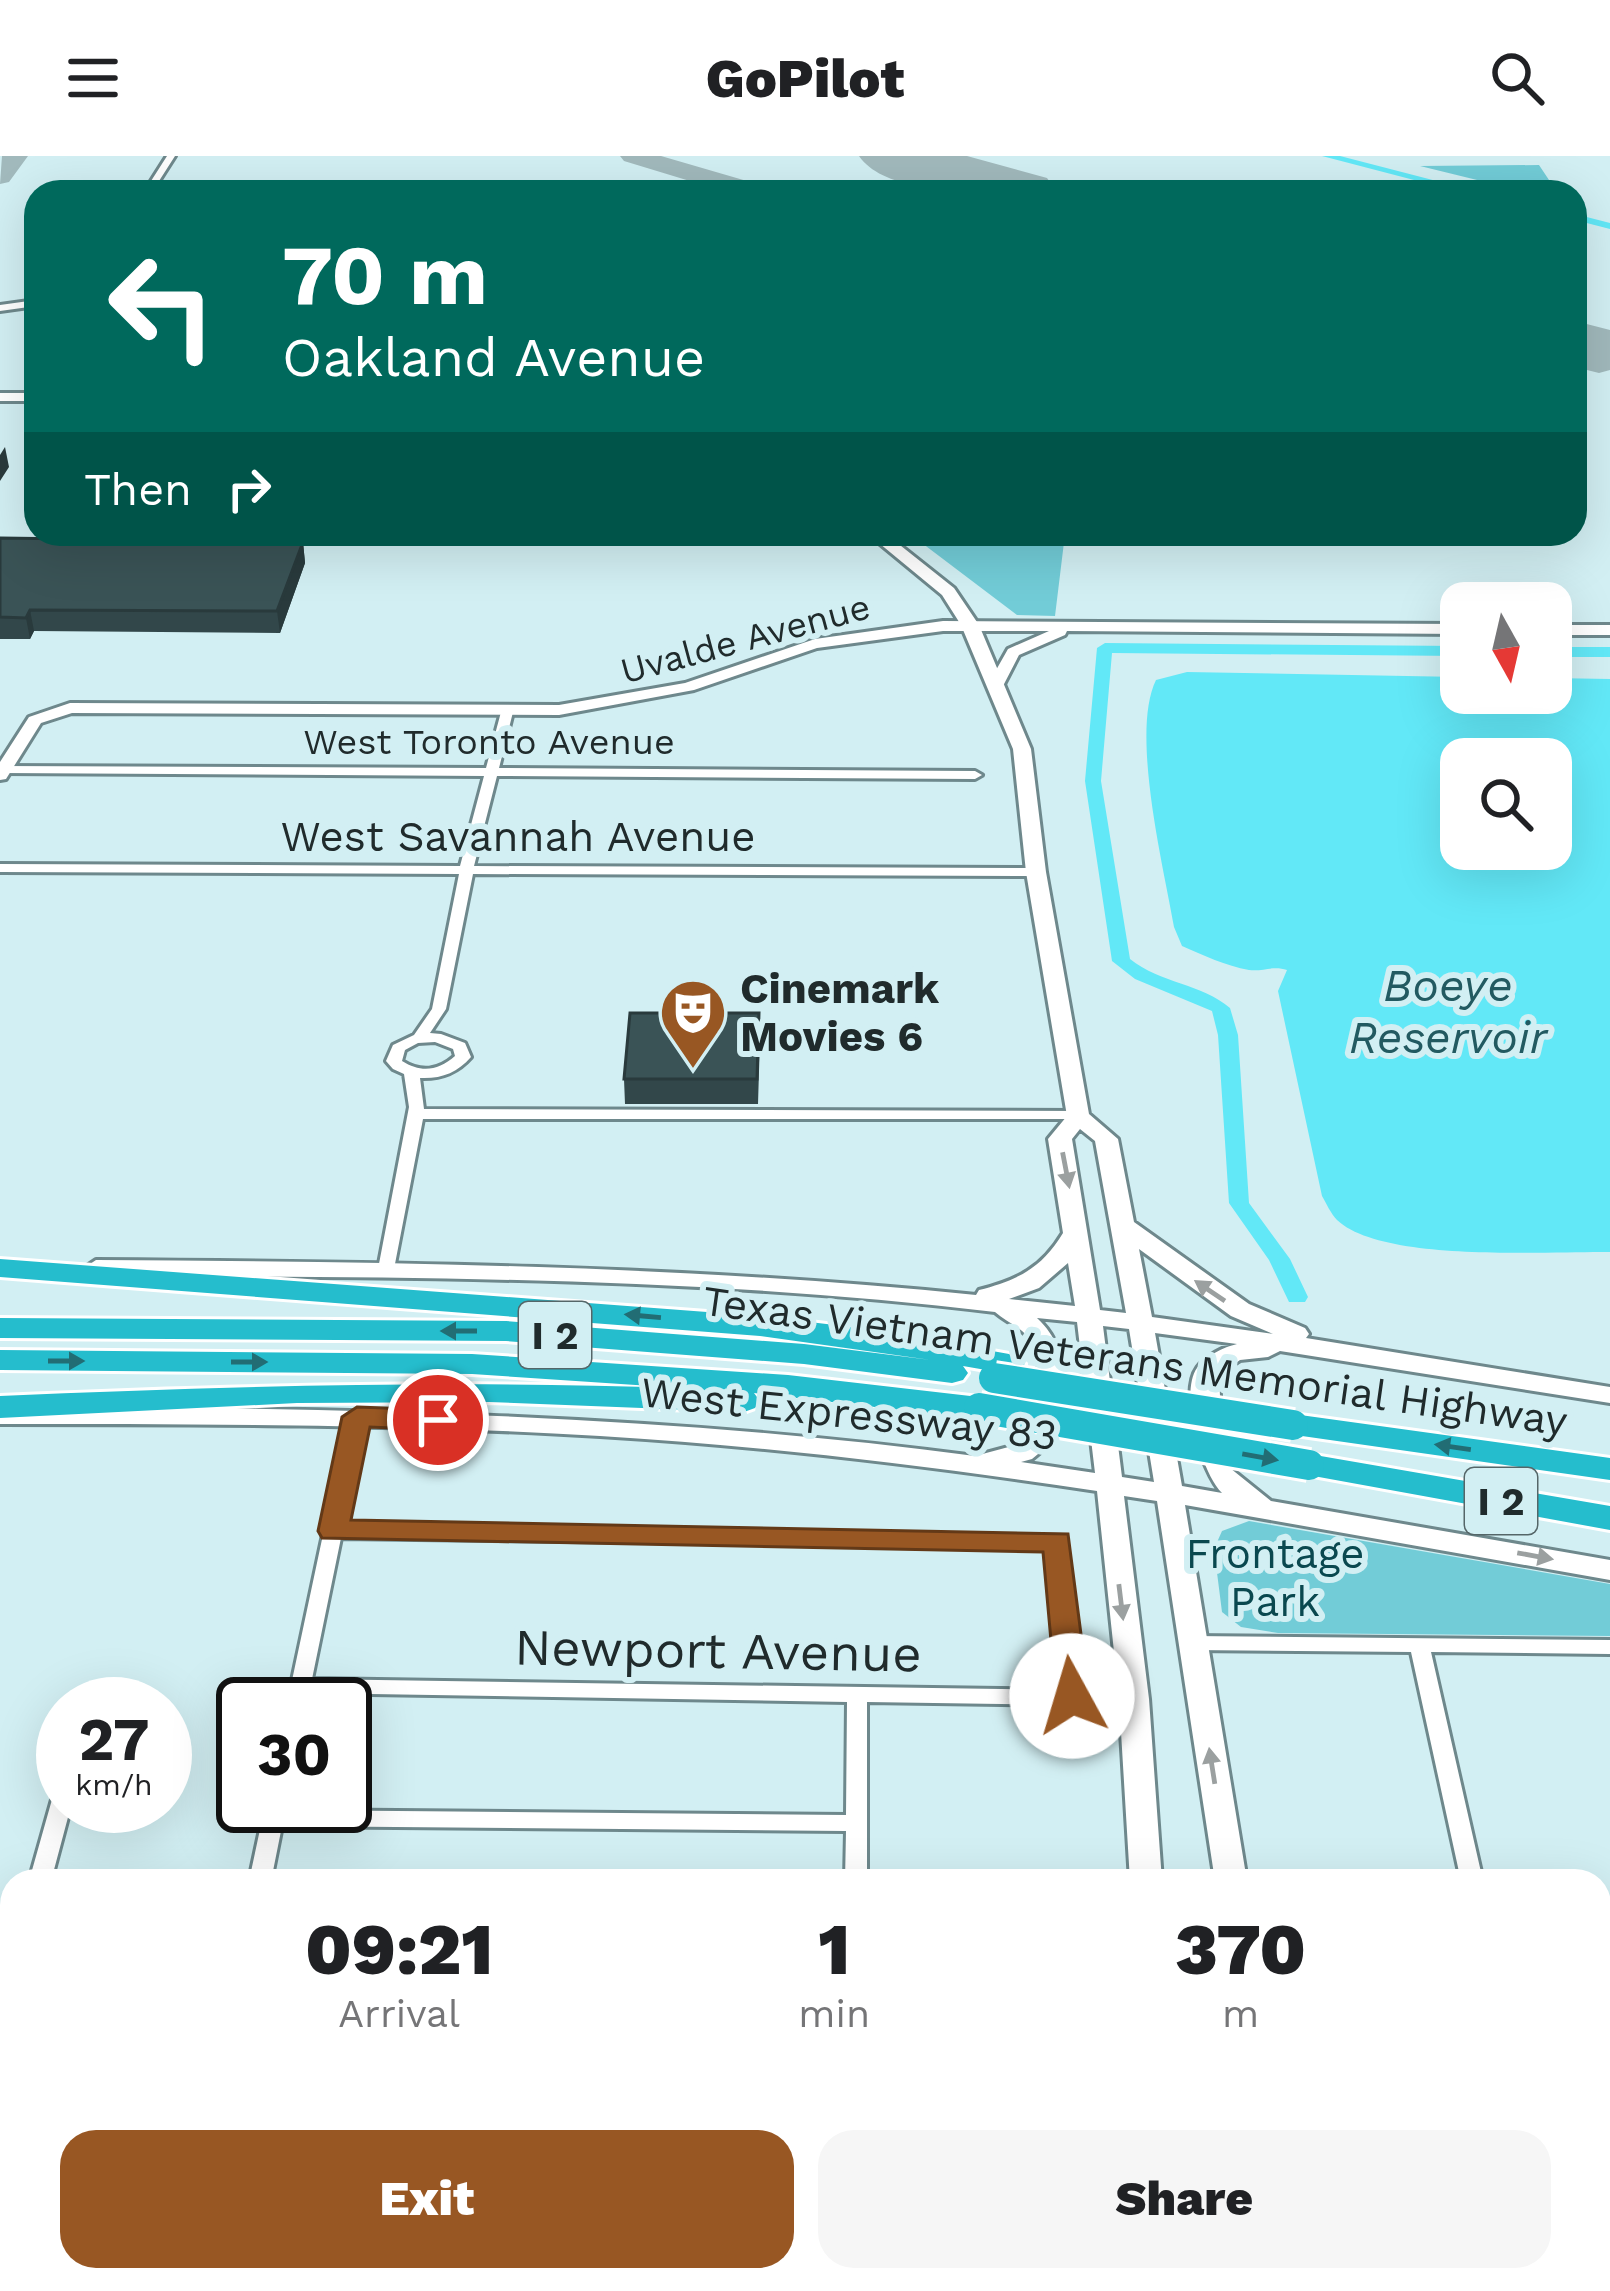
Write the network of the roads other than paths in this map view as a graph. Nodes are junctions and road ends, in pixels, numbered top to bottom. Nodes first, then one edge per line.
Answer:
1 (891, 546) edge
2 (970, 626) junction
3 (1088, 627) junction
4 (1440, 629) edge
5 (1572, 630) edge
6 (1610, 630) edge
7 (995, 686) junction
8 (507, 712) junction
9 (492, 771) junction
10 (2, 772) edge
11 (975, 775) dead end
12 (467, 867) junction
13 (0, 868) edge
14 (1036, 872) junction
15 (439, 1009) junction
16 (419, 1038) junction
17 (449, 1039) junction
18 (441, 1072) junction
19 (411, 1073) junction
20 (417, 1110) junction
21 (1078, 1116) junction
22 (1125, 1227) junction
23 (1077, 1230) junction
24 (0, 1268) edge
25 (386, 1269) junction
26 (927, 1298) junction
27 (968, 1301) junction
28 (1089, 1313) junction
29 (1141, 1321) junction
30 (0, 1328) edge
31 (1313, 1347) junction
32 (1355, 1354) junction
33 (0, 1360) edge
34 (994, 1384) junction
35 (1610, 1395) edge
36 (0, 1411) edge
37 (357, 1417) junction
38 (937, 1460) junction
39 (1610, 1469) edge
40 (1393, 1480) junction
41 (1106, 1486) junction
42 (1166, 1495) junction
43 (1295, 1516) junction
44 (1610, 1518) edge
45 (333, 1531) junction
46 (1610, 1531) edge
47 (1610, 1570) edge
48 (1191, 1642) junction
49 (1418, 1644) junction
50 (1610, 1647) edge
51 (302, 1677) edge
52 (372, 1695) edge
53 (857, 1695) junction
54 (1072, 1696) junction
55 (1134, 1699) junction
56 (372, 1814) edge
57 (855, 1823) junction
58 (53, 1833) edge
59 (270, 1833) edge
60 (43, 1869) edge
61 (262, 1869) edge
62 (856, 1869) edge
63 (1145, 1869) edge
64 (1229, 1869) edge
65 (1469, 1869) edge

1 - 2 main road
2 - 3 street, Uvalde Avenue
2 - 7 main road
2 - 8 street, Uvalde Avenue
3 - 4 street, Uvalde Avenue
3 - 7 street
5 - 6 street
7 - 14 main road
8 - 9 street
8 - 10 street, Uvalde Avenue
9 - 10 street, West Toronto Avenue
9 - 11 street, West Toronto Avenue
9 - 12 street
12 - 13 street, West Savannah Avenue
12 - 14 street, West Savannah Avenue
12 - 15 street
14 - 21 main road
15 - 16 street
15 - 17 street
16 - 17 street
16 - 19 street
17 - 18 street
18 - 19 street
18 - 20 street
19 - 20 street
20 - 21 street
20 - 25 street
21 - 22 main road
21 -> 23 main road
22 - 29 main road
32 -> 22 main road
23 - 26 main road
23 - 28 main road
24 - 25 main road
34 -> 24 highway
25 - 26 main road
26 - 27 main road
27 - 28 main road
27 - 38 main road
28 - 29 main road
28 - 41 main road
29 - 31 main road
29 - 42 main road
34 -> 30 highway, Texas Vietnam Veterans Memorial Highway / I 2
31 - 32 main road
31 - 43 main road
32 - 35 main road
33 -> 34 highway, Texas Vietnam Veterans Memorial Highway / I 2
34 - 36 highway
39 -> 34 highway, Texas Vietnam Veterans Memorial Highway / I 2, bridge
34 -> 40 highway, Texas Vietnam Veterans Memorial Highway / I 2, bridge
36 - 37 main road, West Expressway 83
37 - 38 main road, West Expressway 83
37 - 45 street
38 - 41 main road, West Expressway 83
40 - 44 highway, Texas Vietnam Veterans Memorial Highway / I 2
40 - 46 highway
41 - 42 main road, West Expressway 83
41 -> 55 main road
42 - 43 main road, West Expressway 83
42 - 48 main road
43 -> 47 main road, West Expressway 83
45 - 51 street
45 - 54 street
48 - 49 street
64 -> 48 main road
49 - 50 street
49 - 65 street
52 - 53 street, Newport Avenue
53 - 54 street, Newport Avenue
53 - 57 street
54 - 55 street, Newport Avenue
55 - 63 main road
56 - 57 street
57 - 62 street
58 - 60 street
59 - 61 street

